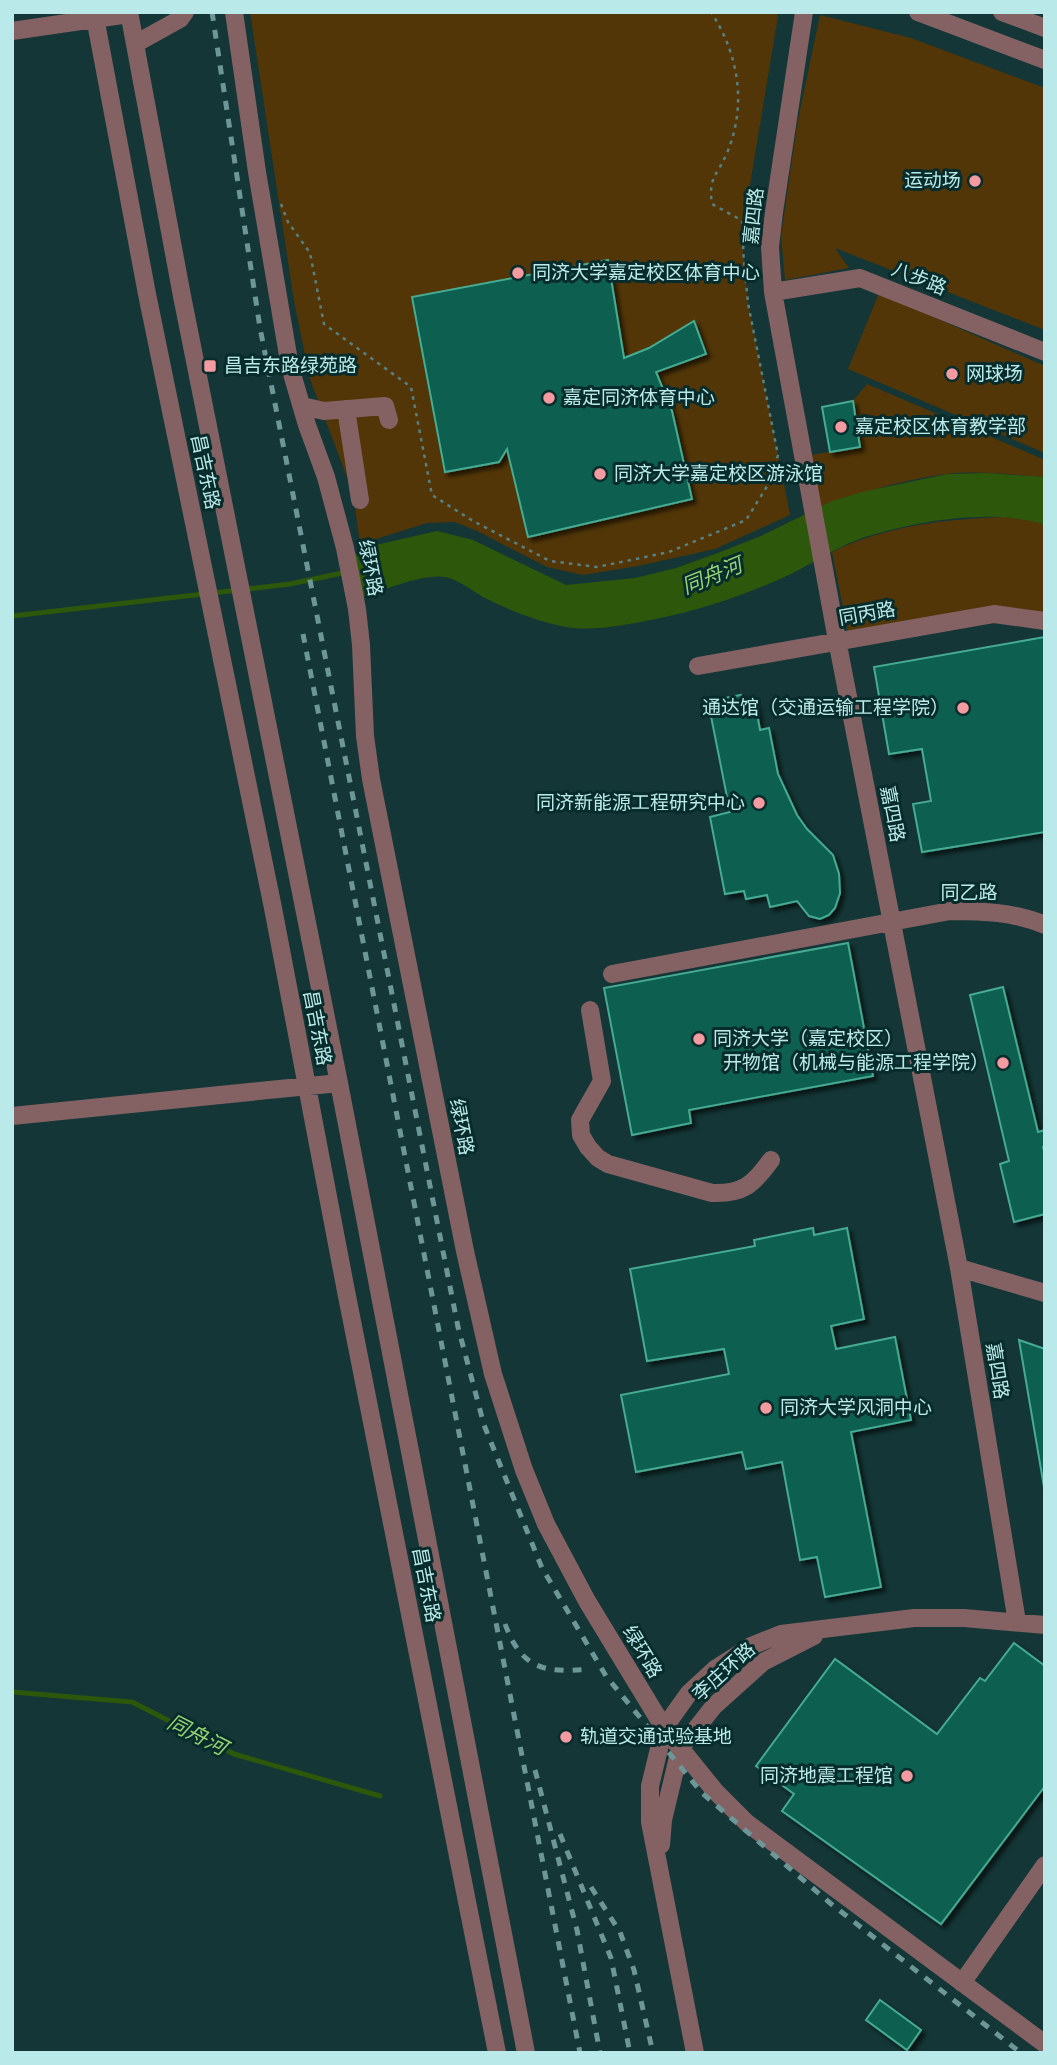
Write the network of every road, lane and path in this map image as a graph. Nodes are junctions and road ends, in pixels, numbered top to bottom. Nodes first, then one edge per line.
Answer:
1 (185, 12) edge
2 (234, 12) edge
3 (711, 12) edge
4 (804, 12) edge
5 (918, 12) edge
6 (1002, 12) edge
7 (129, 13) edge
8 (94, 16) edge
9 (1045, 28) edge
10 (12, 31) edge
11 (135, 44) junction
12 (1045, 60) edge
13 (278, 198) dead end
14 (773, 292) junction
15 (1045, 352) edge
16 (302, 406) junction
17 (346, 409) junction
18 (389, 420) dead end
19 (360, 500) dead end
20 (1045, 621) edge
21 (836, 640) junction
22 (698, 666) dead end
23 (892, 921) junction
24 (1045, 925) edge
25 (612, 974) dead end
26 (590, 1010) dead end
27 (339, 1083) junction
28 (307, 1086) junction
29 (12, 1116) edge
30 (771, 1160) dead end
31 (959, 1268) junction
32 (1045, 1293) edge
33 (1017, 1622) junction
34 (1045, 1625) edge
35 (841, 1627) junction
36 (664, 1728) junction
37 (680, 1749) junction
38 (1045, 1865) edge
39 (659, 1867) junction
40 (962, 1983) junction
41 (1045, 2044) edge
42 (497, 2053) edge
43 (526, 2053) edge
44 (695, 2053) edge

1 - 11 street
2 - 16 street, 绿环路
3 - 13 path
4 - 14 street, 嘉四路
5 - 12 street
6 - 9 street
7 - 8 street
7 - 11 street, 昌吉东路
8 - 10 street
8 - 28 street, 昌吉东路
11 - 27 street, 昌吉东路
14 - 15 street, 八步路
14 - 21 street, 嘉四路
16 - 17 street
16 - 36 street, 绿环路
17 - 18 street
17 - 19 street
20 - 21 street, 同丙路
21 - 22 street, 同丙路
21 - 23 street, 嘉四路
23 - 24 street, 同乙路
23 - 25 street, 同乙路
23 - 31 street, 嘉四路
26 - 30 street
27 - 28 street
27 - 43 street, 昌吉东路
28 - 29 street
28 - 42 street, 昌吉东路
31 - 32 street
31 - 33 street, 嘉四路
33 - 34 street, 李庄环路
33 - 35 street, 李庄环路
35 - 36 street, 李庄环路
35 - 37 street, 李庄环路
36 - 37 street, 绿环路
36 - 39 street, 李庄环路
37 - 39 street, 李庄环路
37 - 40 street, 绿环路
38 - 40 street
39 - 44 street, 李庄环路
40 - 41 street, 绿环路

